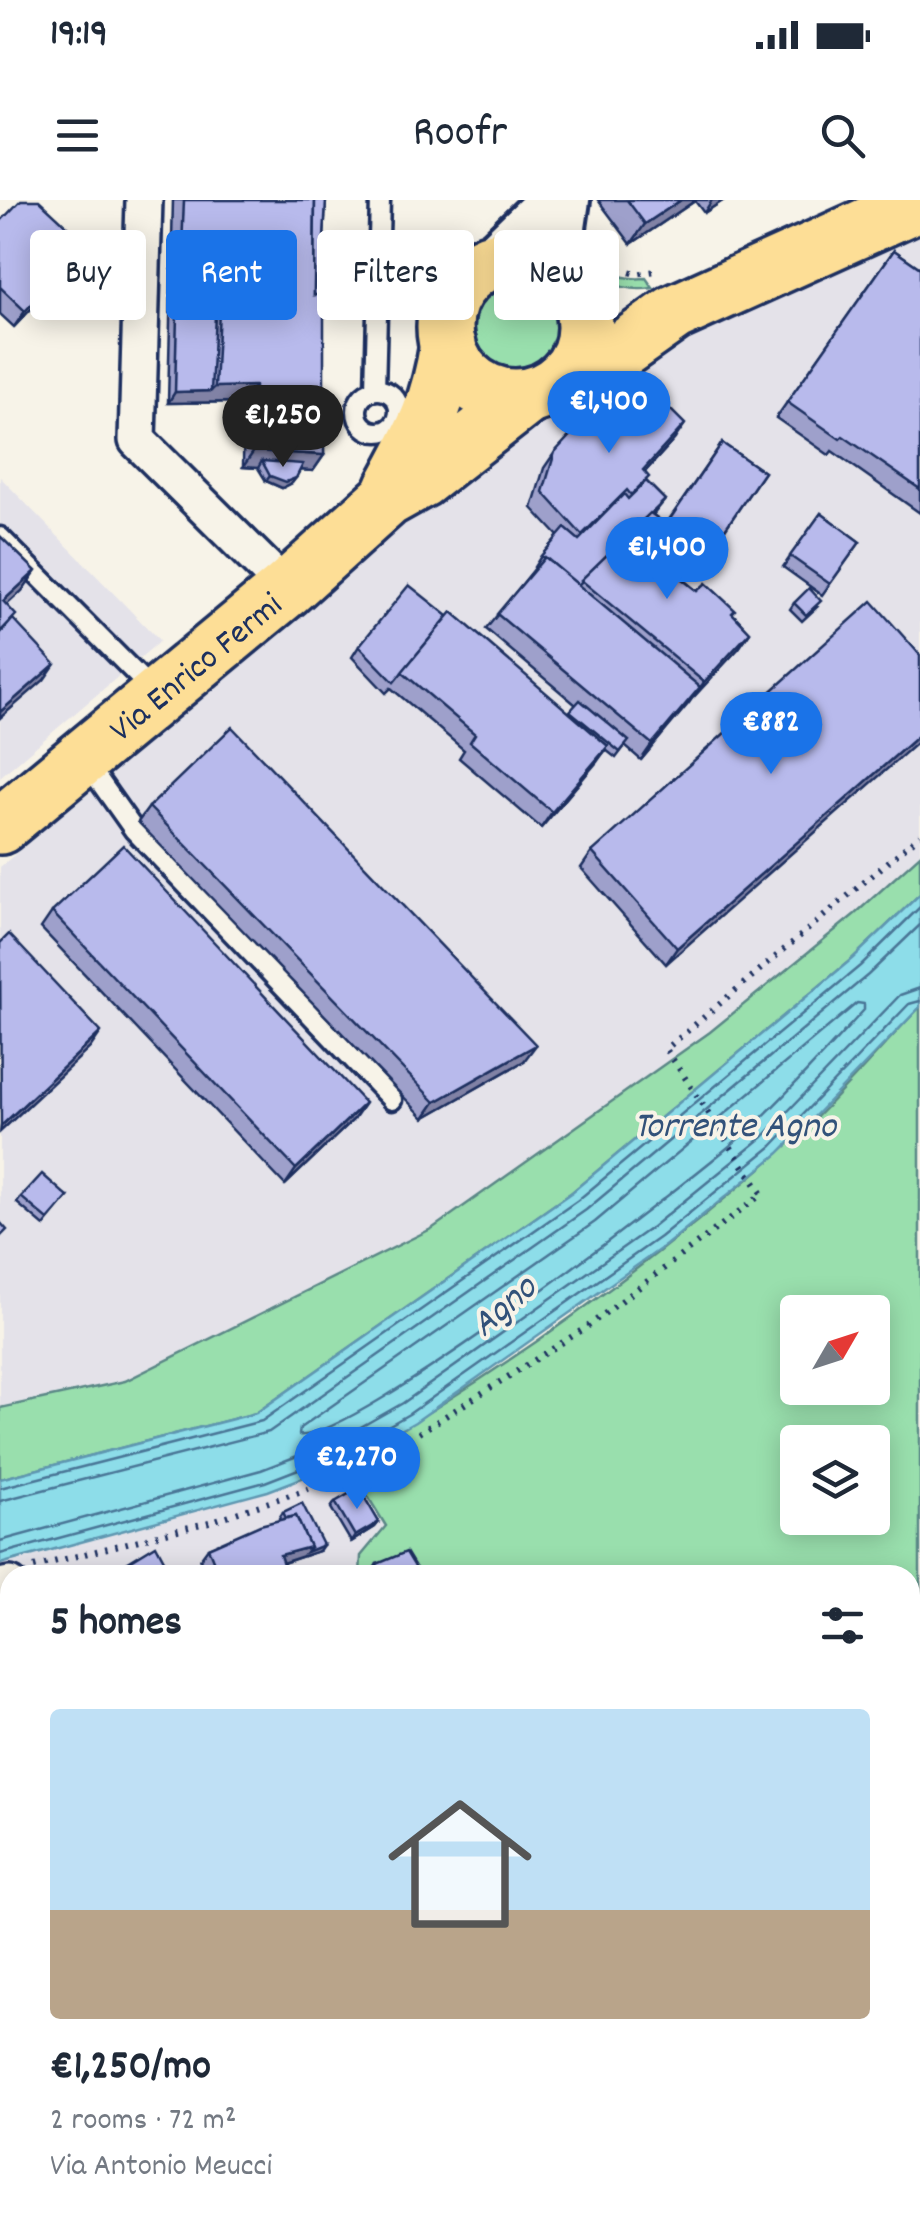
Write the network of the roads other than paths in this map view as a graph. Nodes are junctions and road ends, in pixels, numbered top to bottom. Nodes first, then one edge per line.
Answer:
1 (144, 200) edge
2 (380, 200) edge
3 (550, 200) edge
4 (568, 200) edge
5 (920, 202) edge
6 (564, 230) edge
7 (474, 258) edge
8 (673, 291) junction
9 (619, 300) edge
10 (443, 320) edge
11 (584, 320) edge
12 (437, 335) junction
13 (548, 385) junction
14 (375, 390) dead end
15 (387, 500) junction
16 (0, 538) edge
17 (286, 590) junction
18 (157, 696) junction
19 (82, 758) junction
20 (0, 826) edge
21 (392, 1100) dead end

1 - 17 street
2 - 14 lane
3 - 7 street
4 - 6 street
5 - 8 main road, Via Enrico Fermi
8 - 9 main road
8 - 13 main road, Via Enrico Fermi
10 - 12 main road
11 - 13 main road
12 - 13 main road
12 - 15 main road, Via Enrico Fermi
13 - 15 main road, Via Enrico Fermi
15 - 17 main road, Via Enrico Fermi
16 - 18 lane
17 - 18 main road, Via Enrico Fermi
18 - 19 main road, Via Enrico Fermi
19 - 20 main road, Via Enrico Fermi
19 - 21 lane

